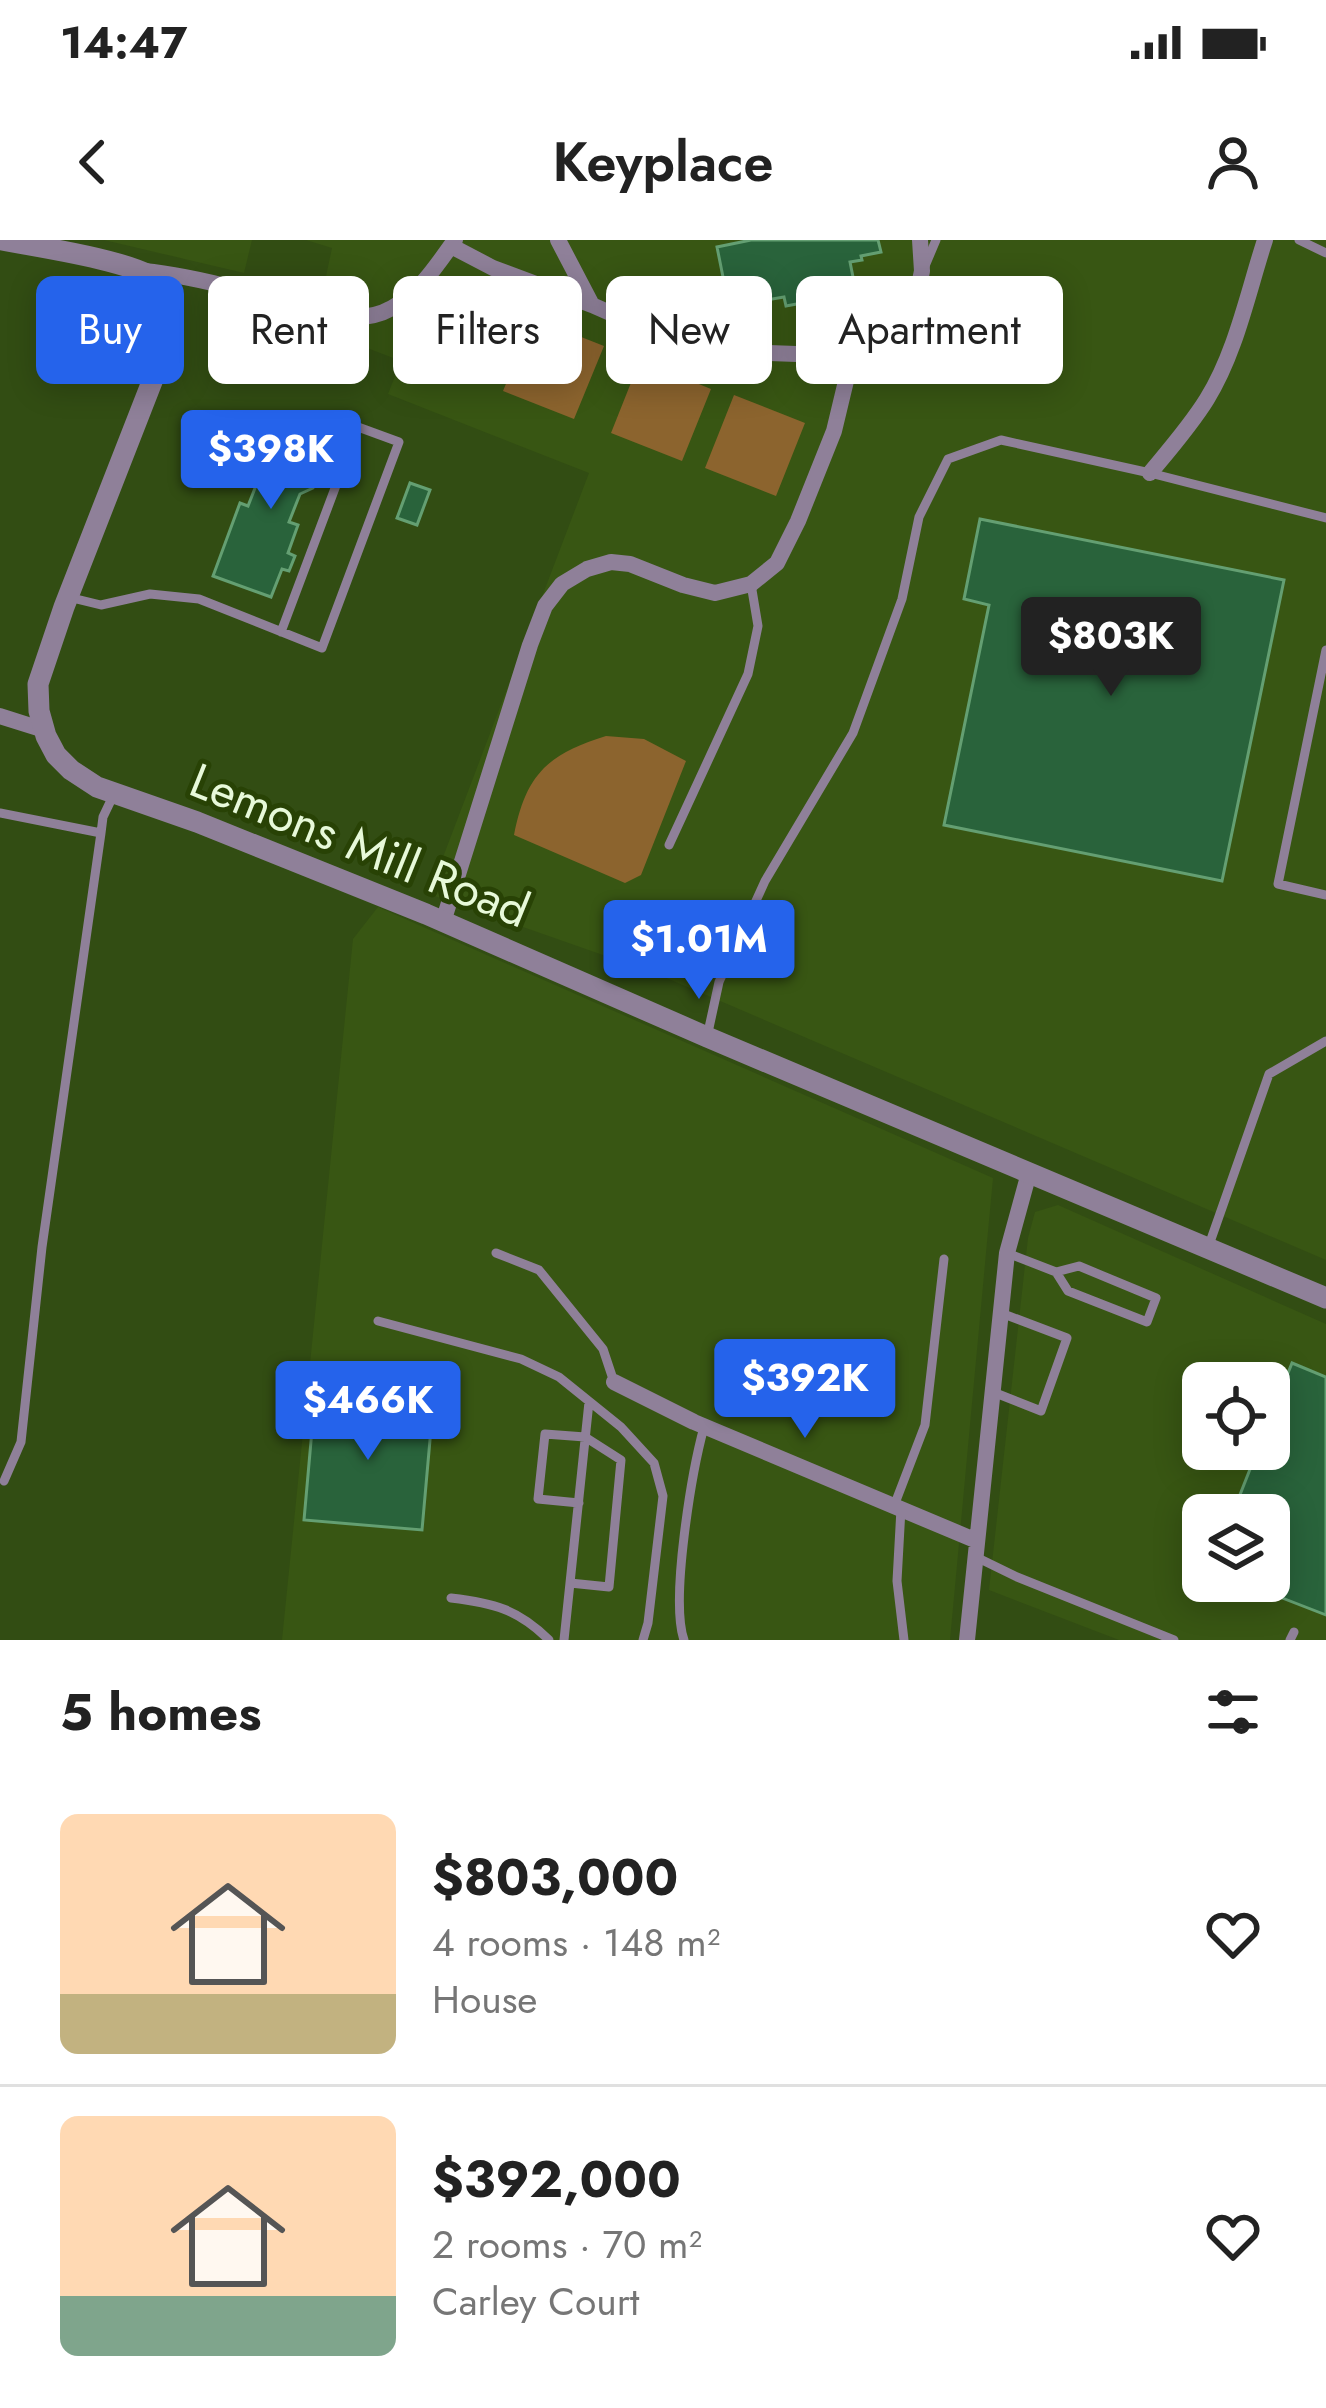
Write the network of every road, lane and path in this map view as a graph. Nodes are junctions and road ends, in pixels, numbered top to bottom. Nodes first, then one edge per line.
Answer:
1 (2, 240) edge
2 (559, 240) edge
3 (920, 240) edge
4 (936, 240) edge
5 (1265, 240) edge
6 (1299, 240) edge
7 (453, 243) edge
8 (1326, 253) edge
9 (143, 271) junction
10 (922, 272) junction
11 (921, 276) edge
12 (592, 305) junction
13 (796, 354) edge
14 (845, 384) edge
15 (1150, 473) junction
16 (1326, 518) edge
17 (751, 584) junction
18 (68, 597) junction
19 (281, 632) junction
20 (1326, 650) edge
21 (1320, 711) edge
22 (0, 716) edge
23 (44, 730) junction
24 (114, 793) junction
25 (0, 813) edge
26 (101, 832) junction
27 (669, 845) dead end
28 (1326, 896) edge
29 (443, 922) junction
30 (706, 1037) junction
31 (1323, 1046) edge
32 (1029, 1172) junction
33 (1208, 1247) junction
34 (496, 1252) dead end
35 (1007, 1253) junction
36 (944, 1259) dead end
37 (1056, 1272) junction
38 (1326, 1298) edge
39 (1001, 1313) junction
40 (378, 1321) dead end
41 (614, 1382) joint
42 (993, 1392) junction
43 (589, 1402) junction
44 (704, 1427) junction
45 (586, 1437) junction
46 (4, 1481) dead end
47 (579, 1503) junction
48 (898, 1508) junction
49 (976, 1549) junction
50 (571, 1583) junction
51 (451, 1598) dead end
52 (549, 1640) edge
53 (565, 1640) edge
54 (643, 1640) edge
55 (684, 1640) edge
56 (904, 1640) edge
57 (967, 1640) edge
58 (1174, 1640) edge

1 - 9 street
2 - 12 street
3 - 10 street
4 - 10 lane
5 - 15 street
6 - 8 lane
7 - 9 street
7 - 12 street
9 - 18 street
10 - 11 street
12 - 13 street
14 - 17 street
15 - 16 lane
15 - 30 lane
17 - 27 lane
17 - 29 street
18 - 19 lane
18 - 23 street
19 - 19 lane
20 - 21 lane
21 - 28 lane
22 - 23 street
23 - 24 street, Lemons Mill Road
24 - 26 lane
24 - 29 street, Lemons Mill Road
25 - 26 lane
26 - 46 lane
29 - 30 street, Lemons Mill Road
30 - 32 street, Lemons Mill Road
31 - 33 lane
32 - 33 street, Lemons Mill Road
32 - 35 street
33 - 38 street, Lemons Mill Road
34 - 41 lane
35 - 37 lane
35 - 39 street
36 - 48 lane
37 - 37 lane
39 - 42 street
39 - 42 lane
40 - 43 lane
41 - 44 street
42 - 49 street
43 - 45 lane
43 - 54 lane
44 - 48 street
44 - 55 lane
45 - 47 lane
45 - 47 lane
45 - 50 lane
47 - 50 lane
48 - 49 street
48 - 56 lane
49 - 57 street
49 - 58 lane
50 - 53 lane
51 - 52 lane

